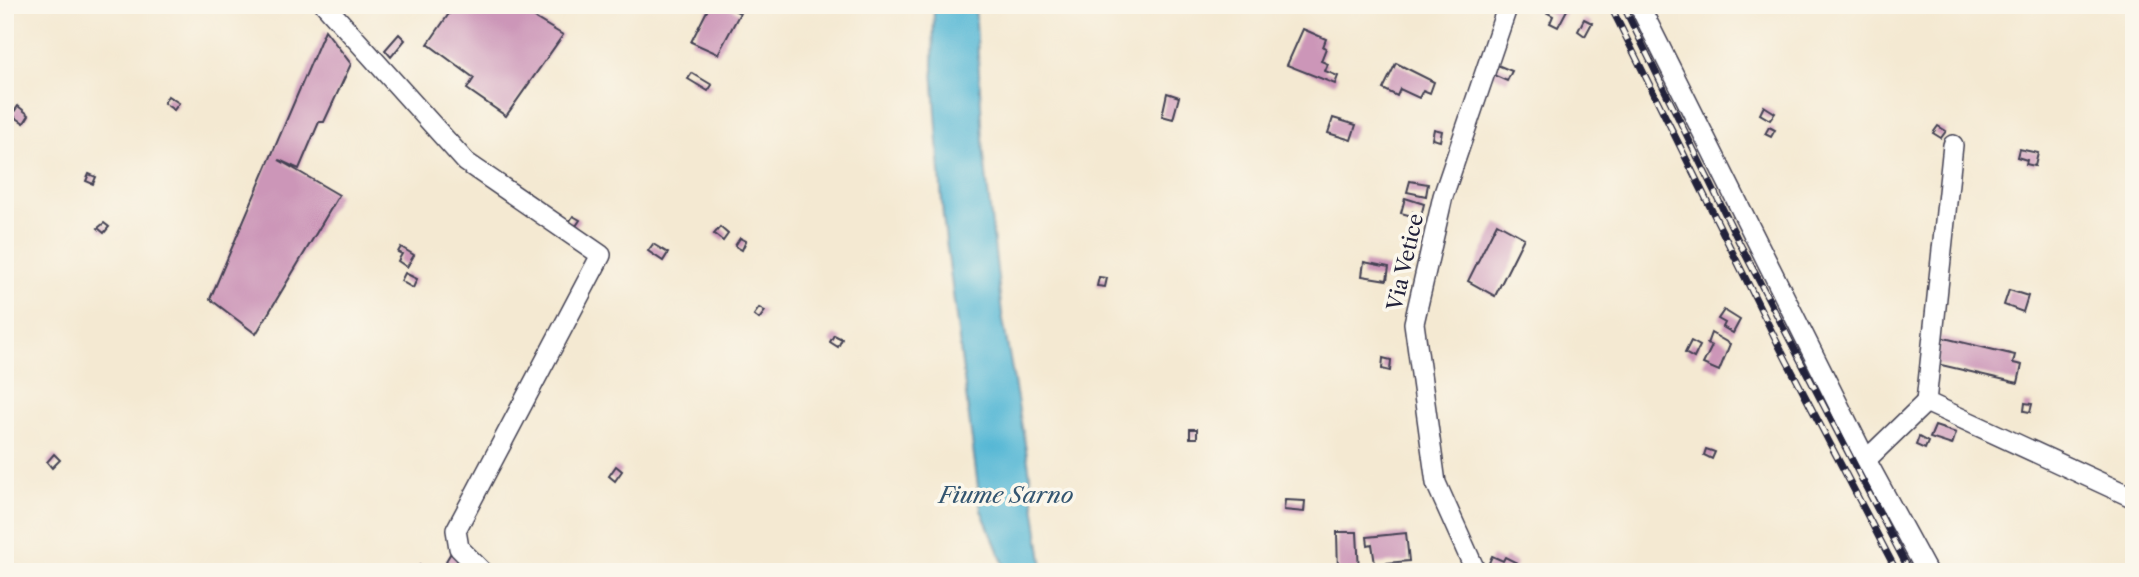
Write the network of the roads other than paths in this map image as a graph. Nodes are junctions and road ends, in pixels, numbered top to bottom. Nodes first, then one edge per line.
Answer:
1 (325, 5) edge
2 (1508, 5) edge
3 (1639, 5) edge
4 (1952, 145) dead end
5 (1926, 402) junction
6 (1866, 460) junction
7 (2134, 498) edge
8 (483, 572) edge
9 (1476, 572) edge
10 (1927, 572) edge

1 - 8 street
2 - 9 street, Via Vetice
3 - 6 street
4 - 5 street
5 - 6 street
5 - 7 street
6 - 10 street

